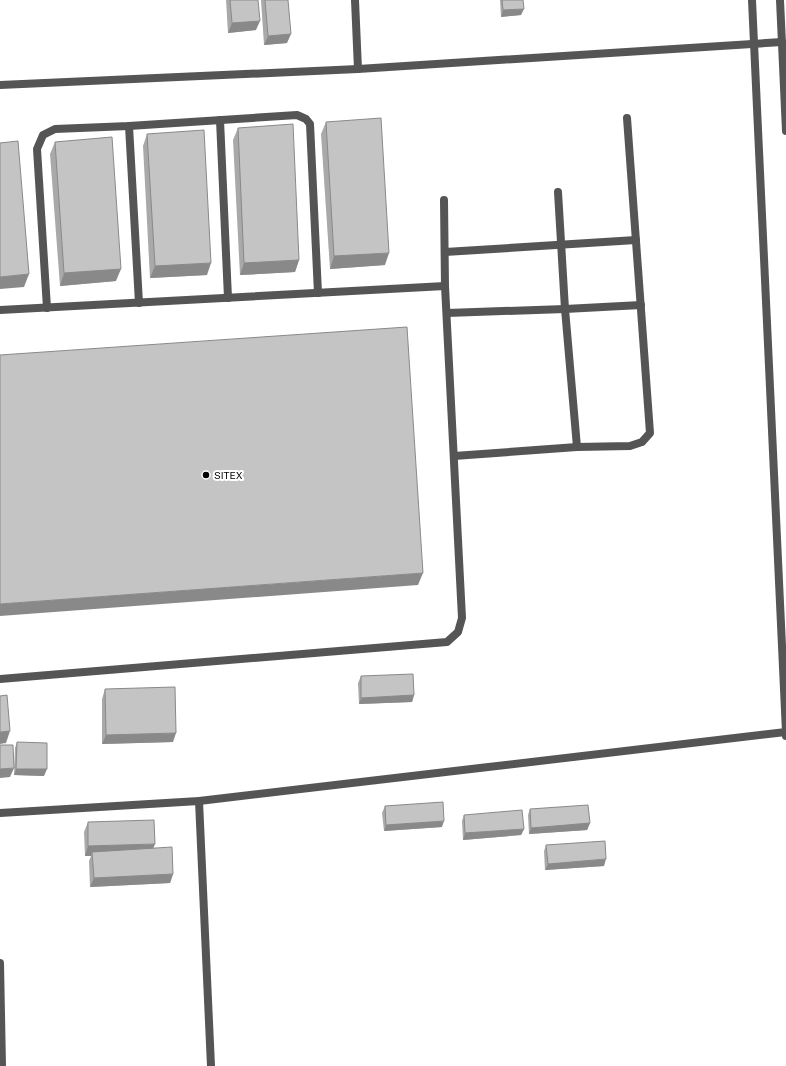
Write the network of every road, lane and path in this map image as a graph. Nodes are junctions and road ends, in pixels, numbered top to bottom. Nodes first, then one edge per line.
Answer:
1 (355, 0) edge
2 (752, 0) edge
3 (780, 0) edge
4 (782, 42) junction
5 (754, 45) junction
6 (358, 69) junction
7 (0, 85) edge
8 (627, 118) dead end
9 (220, 120) junction
10 (129, 126) junction
11 (786, 131) edge
12 (558, 192) dead end
13 (444, 200) dead end
14 (636, 240) junction
15 (562, 245) junction
16 (445, 252) junction
17 (445, 286) junction
18 (318, 293) junction
19 (228, 298) junction
20 (139, 303) junction
21 (641, 305) junction
22 (47, 308) junction
23 (565, 309) junction
24 (0, 310) edge
25 (447, 313) junction
26 (577, 447) junction
27 (454, 456) junction
28 (0, 679) edge
29 (786, 732) edge
30 (786, 736) edge
31 (199, 800) junction
32 (0, 813) edge
33 (0, 963) edge
34 (2, 1066) edge
35 (211, 1066) edge

1 - 6 street
2 - 5 street
3 - 4 street
4 - 5 street
4 - 11 street
5 - 6 street
5 - 29 street
6 - 7 street
8 - 14 street
9 - 10 street
9 - 18 street
9 - 19 street
10 - 20 street
10 - 22 street
12 - 15 street
13 - 16 street
14 - 15 street
14 - 21 street
15 - 16 street
15 - 23 street
16 - 17 street
17 - 18 street
17 - 25 street
18 - 19 street
19 - 20 street
20 - 22 street
21 - 23 street
21 - 26 street
22 - 24 street
23 - 25 street
23 - 26 street
25 - 27 street
26 - 27 street
27 - 28 street
29 - 30 street
29 - 31 street
31 - 32 street
31 - 35 street
33 - 34 street

